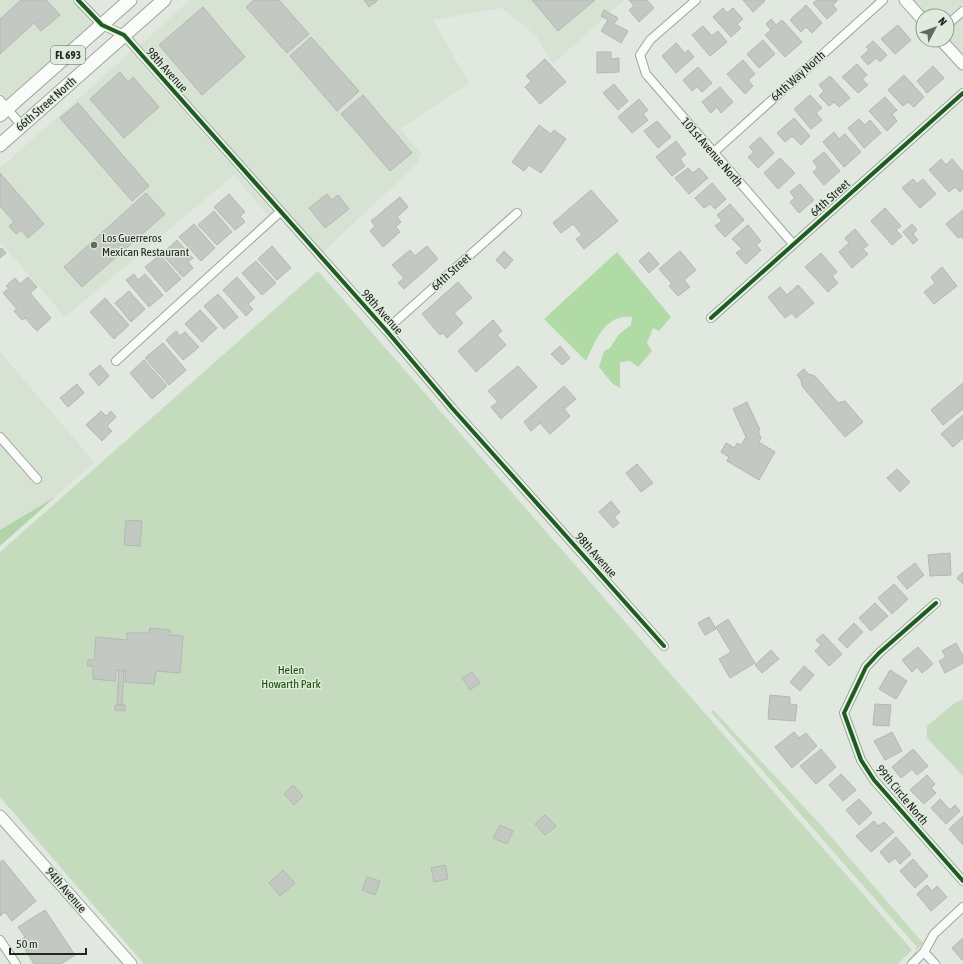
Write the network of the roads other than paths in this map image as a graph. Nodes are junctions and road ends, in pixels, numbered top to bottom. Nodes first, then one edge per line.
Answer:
1 (78, 0) edge
2 (130, 0) edge
3 (164, 0) edge
4 (696, 0) edge
5 (883, 0) edge
6 (905, 0) edge
7 (915, 11) edge
8 (963, 11) edge
9 (955, 18) edge
10 (102, 25) junction
11 (124, 35) junction
12 (948, 48) edge
13 (963, 64) edge
14 (963, 93) edge
15 (2, 107) edge
16 (22, 126) junction
17 (0, 144) edge
18 (713, 153) junction
19 (280, 212) junction
20 (517, 213) dead end
21 (793, 244) junction
22 (711, 318) dead end
23 (386, 330) junction
24 (116, 361) dead end
25 (0, 437) edge
26 (37, 479) dead end
27 (936, 603) dead end
28 (664, 646) dead end
29 (0, 816) edge
30 (963, 882) edge
31 (963, 907) edge
32 (0, 940) edge
33 (924, 952) junction
34 (16, 964) edge
35 (131, 964) edge
36 (912, 964) edge
37 (935, 964) edge

1 - 10 street, 98th Avenue
2 - 10 main road, 66th Street North / FL 693
3 - 11 main road, 66th Street North / FL 693
4 - 18 street, 101st Avenue North
5 - 18 street, 64th Way North
6 - 7 street
8 - 9 street
10 - 11 street, 98th Avenue
10 - 15 main road, 66th Street North / FL 693
11 - 16 main road, 66th Street North / FL 693
11 - 19 street, 98th Avenue
12 - 13 street
14 - 21 street, 64th Street
15 - 16 street
16 - 17 main road, 66th Street North / FL 693
18 - 21 street, 101st Avenue North
19 - 23 street, 98th Avenue
19 - 24 street
20 - 23 street, 64th Street
21 - 22 street, 64th Street
23 - 28 street, 98th Avenue
25 - 26 street
27 - 30 street, 99th Circle North
29 - 35 street, 94th Avenue
31 - 33 street
32 - 34 street
33 - 36 street
33 - 37 street

